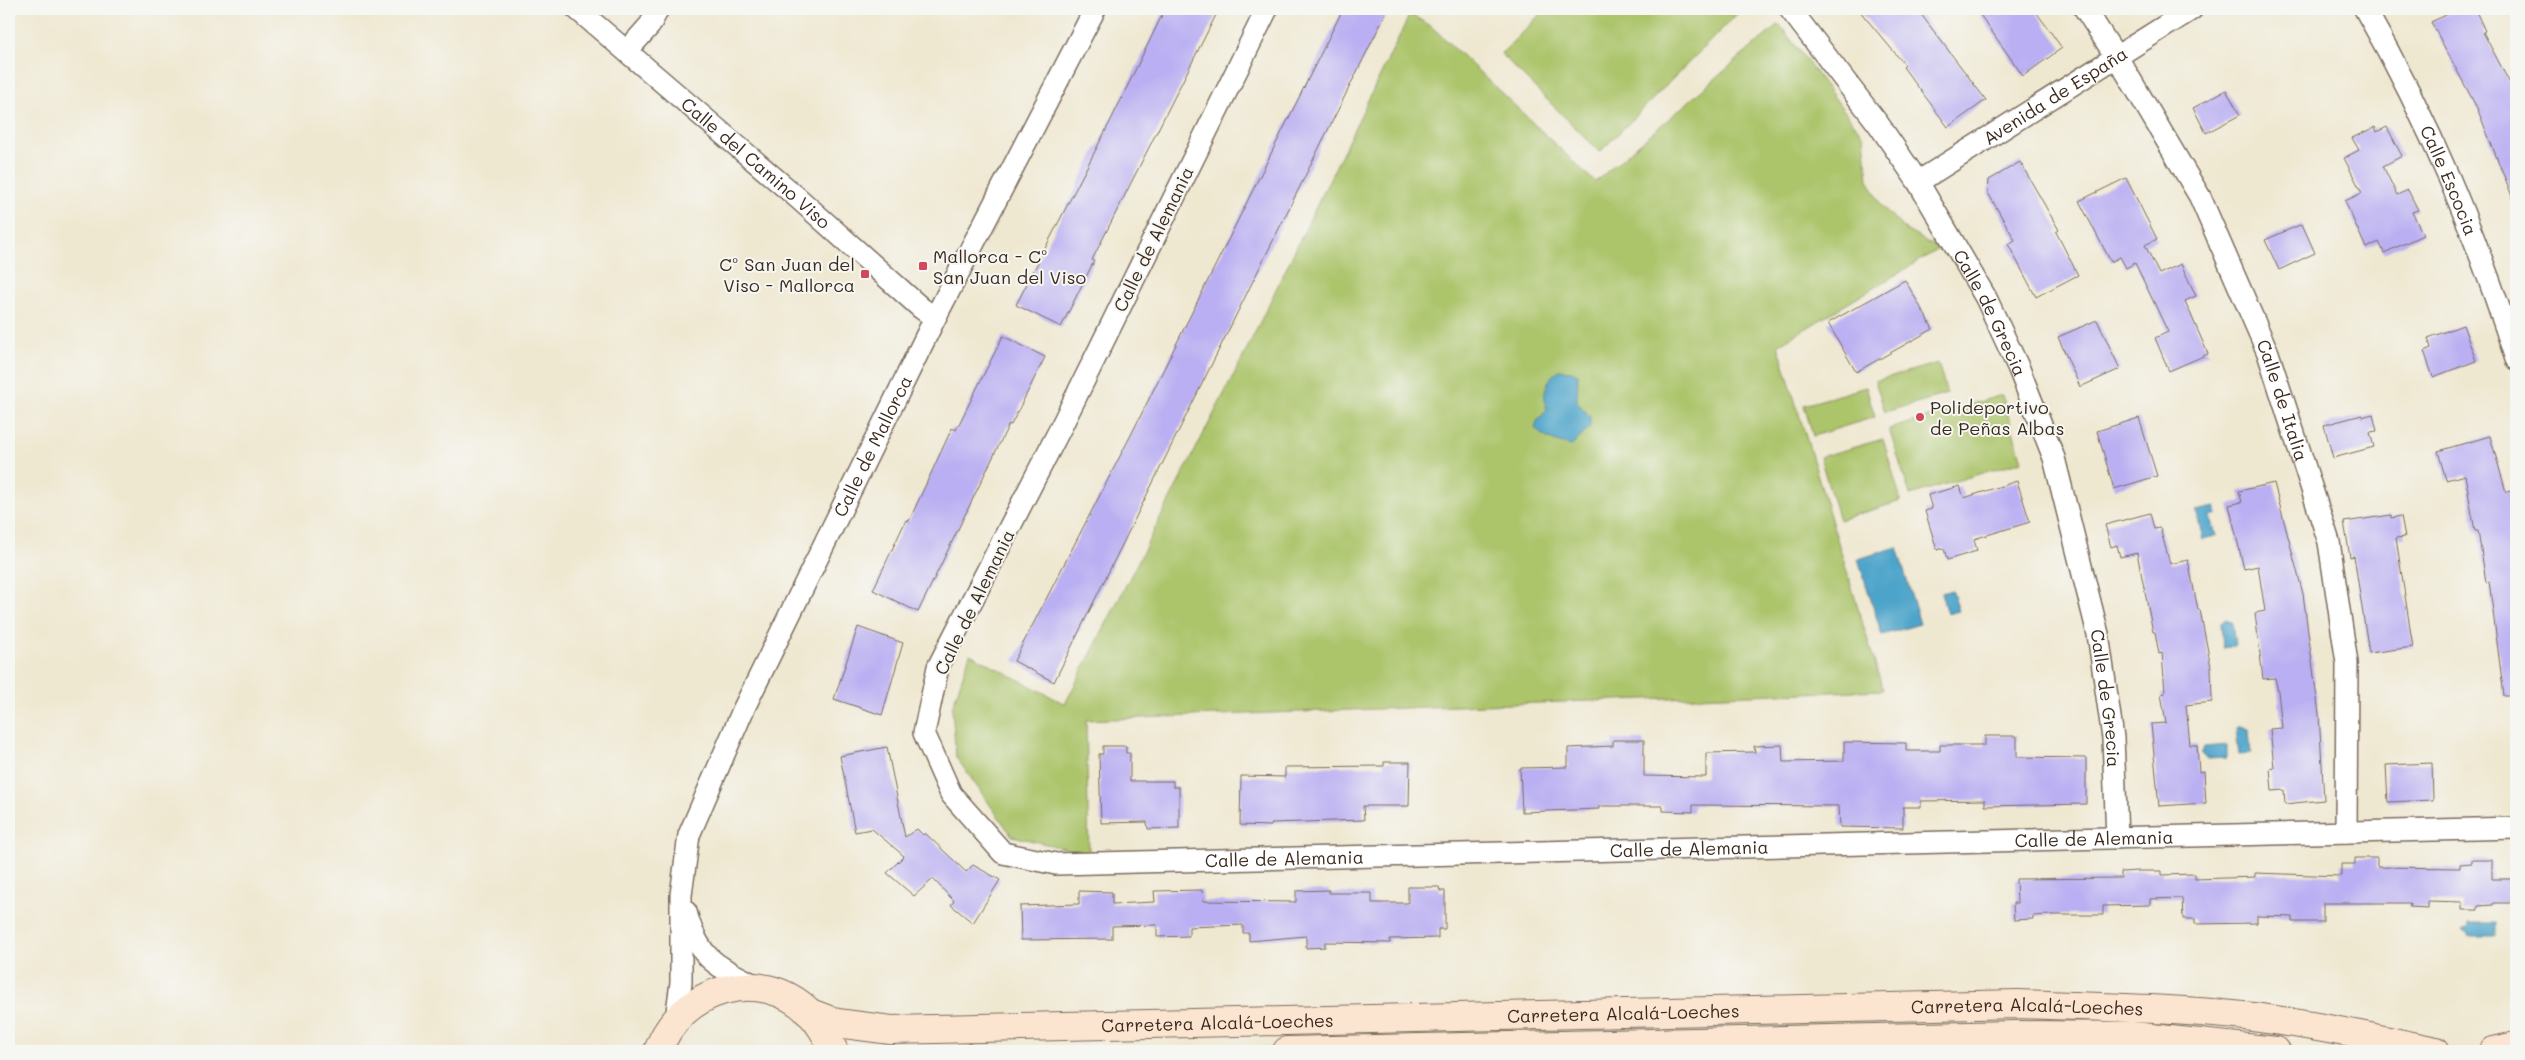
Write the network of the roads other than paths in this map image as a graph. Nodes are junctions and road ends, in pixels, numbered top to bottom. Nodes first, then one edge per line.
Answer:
1 (577, 9) edge
2 (658, 9) edge
3 (1095, 9) edge
4 (1267, 9) edge
5 (1790, 9) edge
6 (2085, 9) edge
7 (2192, 9) edge
8 (2365, 9) edge
9 (627, 51) junction
10 (2117, 57) junction
11 (1918, 182) junction
12 (935, 318) junction
13 (2516, 359) edge
14 (2516, 828) edge
15 (2346, 832) junction
16 (2117, 838) junction
17 (681, 895) junction
18 (760, 988) junction
19 (808, 1012) junction
20 (676, 1019) junction
21 (2516, 1046) edge
22 (658, 1051) edge
23 (834, 1051) edge
24 (1287, 1051) edge
25 (2276, 1051) edge
26 (2436, 1051) edge
27 (2494, 1051) edge

1 - 9 street, Calle del Camino Viso
2 - 9 street
3 - 12 street, Calle de Mallorca
4 - 16 street, Calle de Alemania
5 - 11 street, Calle de Grecia
6 - 10 street, Calle de Italia
7 - 10 street, Avenida de España
8 - 13 street, Calle Escocia
9 - 12 street, Calle del Camino Viso
10 - 11 street, Avenida de España
10 - 15 street, Calle de Italia
11 - 16 street, Calle de Grecia
12 - 17 street, Calle de Mallorca
14 - 15 street, Calle de Alemania
15 - 16 street, Calle de Alemania
17 - 18 street, Calle de Mallorca
17 - 20 street, Calle de Mallorca
18 - 19 main road
18 - 20 main road
19 - 23 main road
19 - 26 main road, Carretera Alcalá-Loeches
20 - 22 main road
21 - 27 main road
24 - 25 main road, Carretera Alcalá-Loeches

